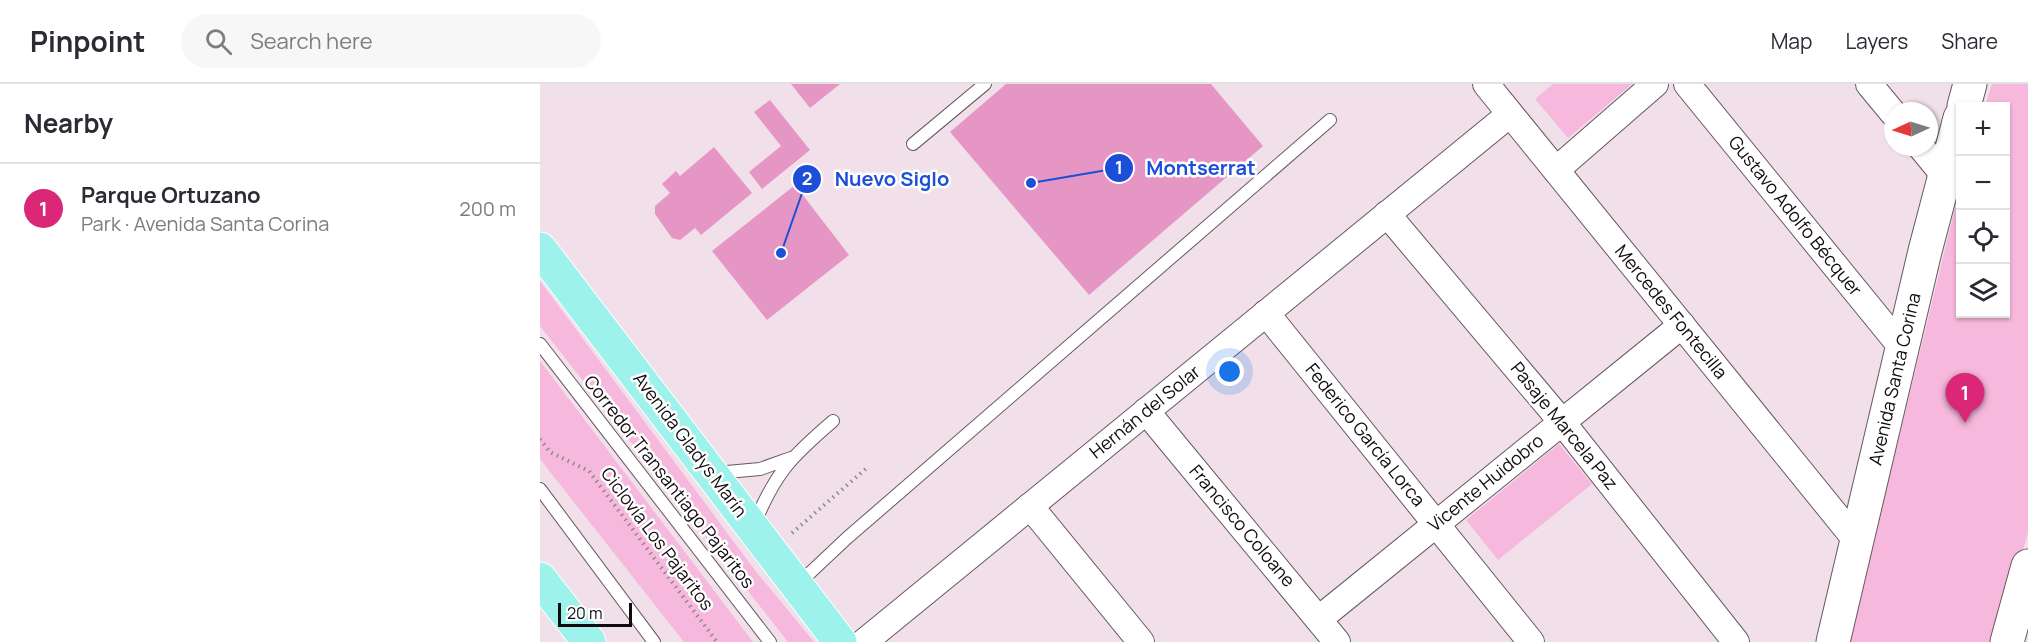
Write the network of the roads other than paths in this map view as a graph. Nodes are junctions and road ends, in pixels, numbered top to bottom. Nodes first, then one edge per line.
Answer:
1 (985, 84) edge
2 (1486, 84) edge
3 (1655, 84) edge
4 (1687, 84) edge
5 (1869, 84) edge
6 (1970, 84) edge
7 (1884, 102) edge
8 (1965, 102) edge
9 (1510, 114) junction
10 (1330, 120) dead end
11 (1956, 132) edge
12 (913, 144) dead end
13 (1928, 156) edge
14 (1556, 170) junction
15 (1944, 175) junction
16 (1387, 214) junction
17 (540, 249) edge
18 (1266, 313) junction
19 (1682, 325) junction
20 (540, 344) edge
21 (1903, 348) junction
22 (1146, 411) junction
23 (833, 421) dead end
24 (1562, 422) junction
25 (791, 458) junction
26 (712, 473) junction
27 (540, 489) edge
28 (1030, 506) junction
29 (1436, 524) junction
30 (761, 540) junction
31 (1856, 540) junction
32 (2028, 566) edge
33 (540, 579) edge
34 (796, 586) junction
35 (1319, 619) junction
36 (590, 642) edge
37 (654, 642) edge
38 (770, 642) edge
39 (840, 642) edge
40 (864, 642) edge
41 (1141, 642) edge
42 (1337, 642) edge
43 (1531, 642) edge
44 (1736, 642) edge
45 (1833, 642) edge
46 (2007, 642) edge

1 - 12 lane
2 - 9 street, Mercedes Fontecilla
3 - 14 street
4 - 21 street, Gustavo Adolfo Bécquer
5 - 7 street
6 - 8 main road
9 - 14 street, Mercedes Fontecilla
9 - 16 street, Hernán del Solar
10 - 34 lane
11 - 15 main road, Avenida Santa Corina
13 - 15 street
14 - 19 street, Mercedes Fontecilla
15 - 21 main road, Avenida Santa Corina
16 - 18 street, Hernán del Solar
16 - 24 street, Pasaje Marcela Paz
17 - 26 main road, Avenida Gladys Marín
18 - 22 street, Hernán del Solar
18 - 29 street, Federico García Lorca
19 - 24 street, Vicente Huidobro
19 - 31 street, Mercedes Fontecilla
20 - 38 lane, Corredor Transantiago Pajaritos
21 - 31 main road, Avenida Santa Corina
22 - 28 street, Hernán del Solar
22 - 35 street, Francisco Coloane
23 - 25 lane
24 - 29 street, Vicente Huidobro
24 - 44 street, Pasaje Marcela Paz
25 - 26 lane
25 - 30 lane
26 - 30 main road, Avenida Gladys Marín
27 - 37 lane
28 - 40 street, Hernán del Solar
28 - 41 street
29 - 35 street, Vicente Huidobro
29 - 43 street, Federico García Lorca
30 - 34 main road, Avenida Gladys Marín
31 - 45 main road, Avenida Santa Corina
32 - 46 main road
33 - 36 main road
34 - 39 main road, Avenida Gladys Marín
35 - 42 street, Francisco Coloane

